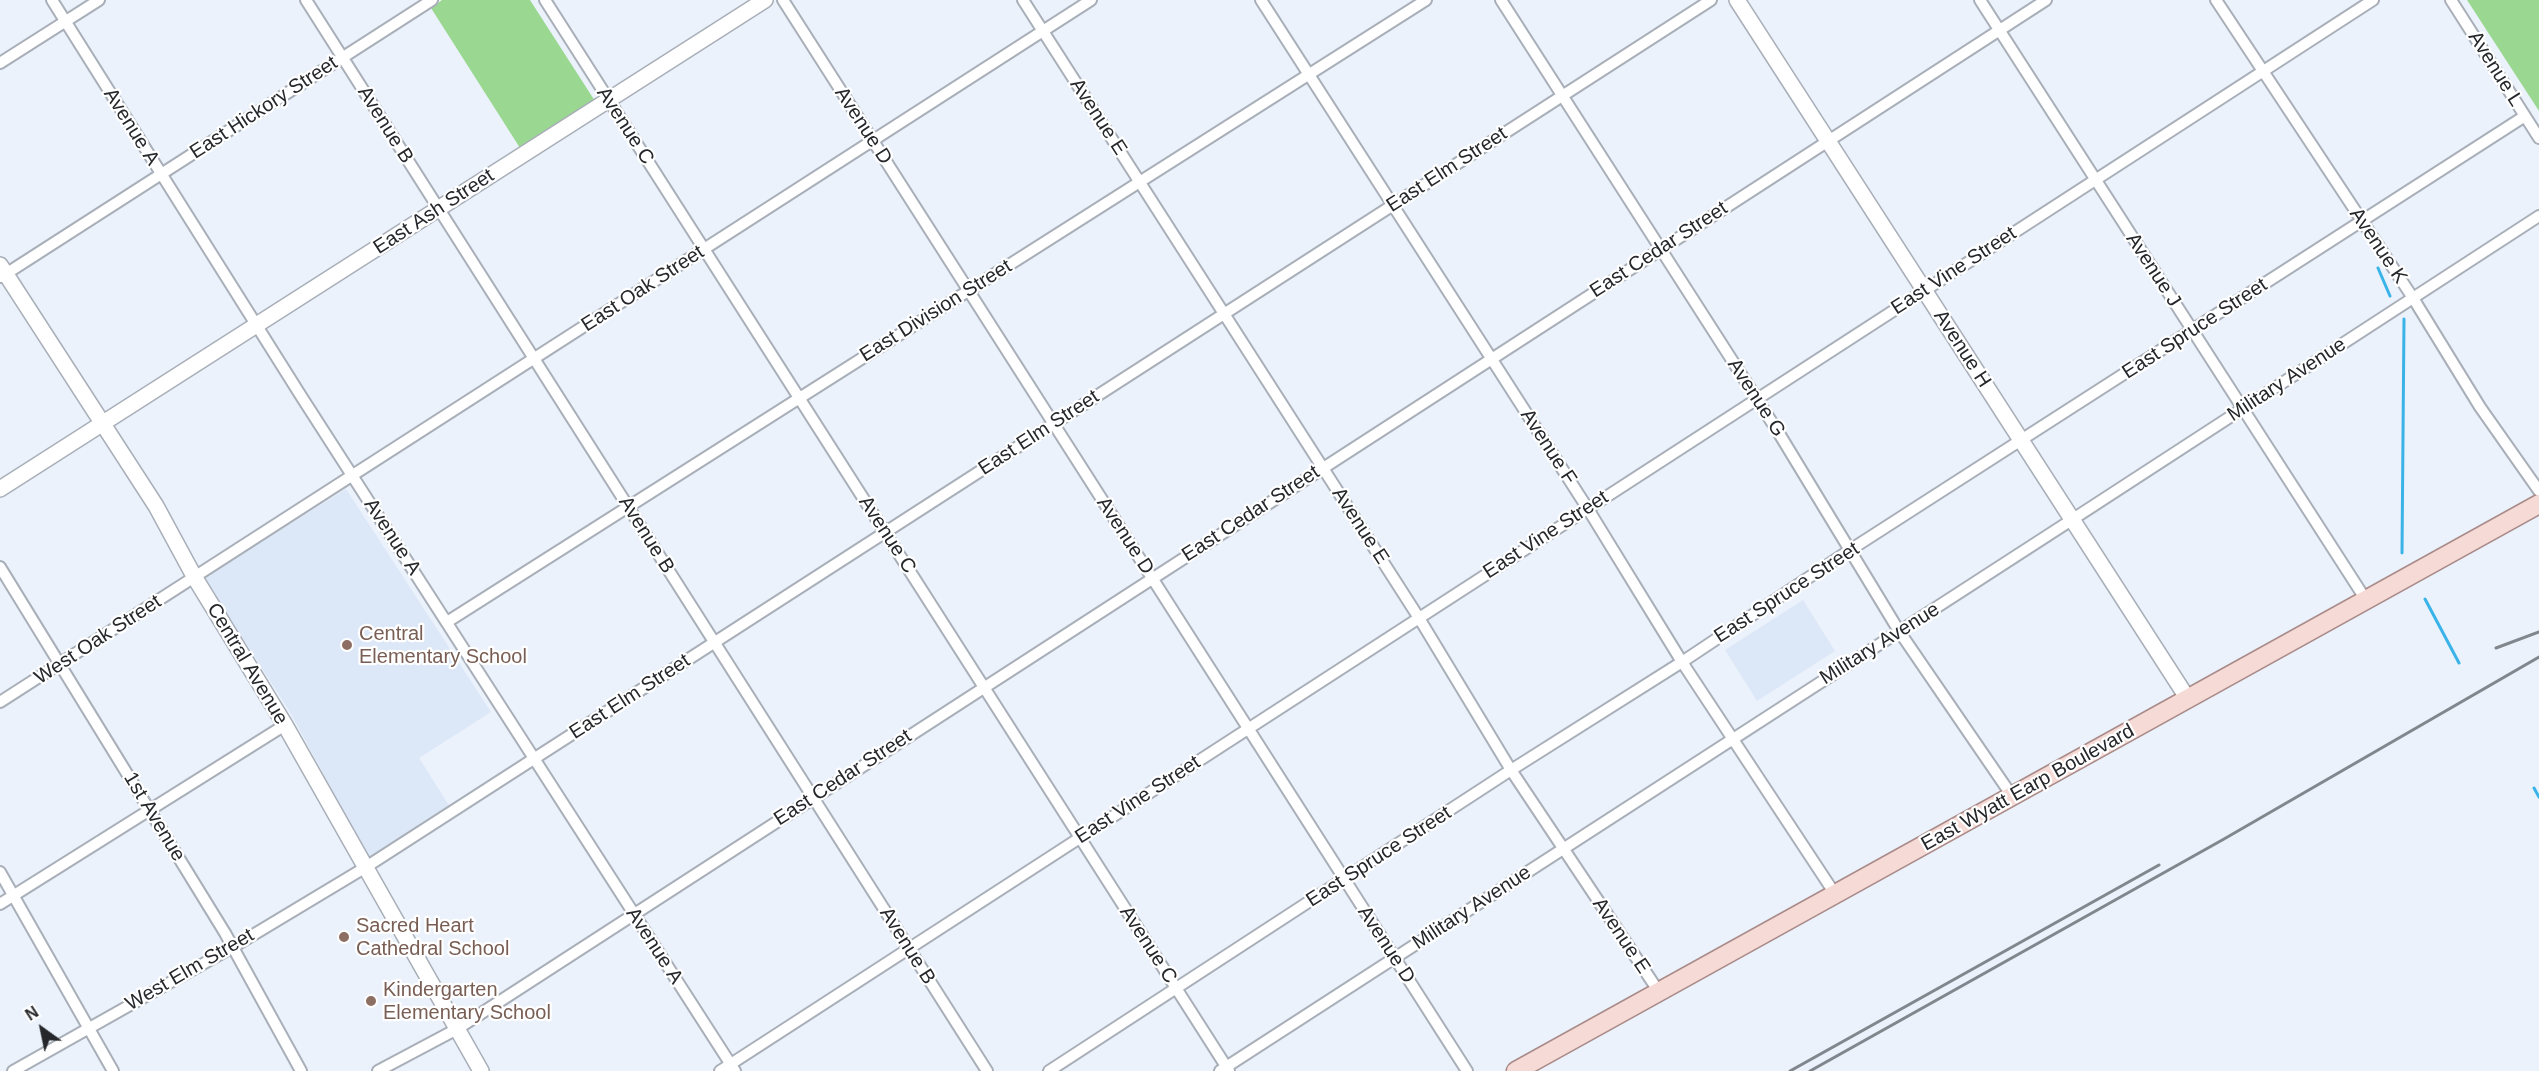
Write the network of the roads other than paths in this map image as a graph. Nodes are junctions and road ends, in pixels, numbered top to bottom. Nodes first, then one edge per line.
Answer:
1 (52, 0) edge
2 (99, 0) edge
3 (306, 0) edge
4 (432, 0) edge
5 (544, 0) edge
6 (765, 0) edge
7 (783, 0) edge
8 (1023, 0) edge
9 (1091, 0) edge
10 (1261, 0) edge
11 (1426, 0) edge
12 (1501, 0) edge
13 (1711, 0) edge
14 (1737, 0) edge
15 (1980, 0) edge
16 (2046, 0) edge
17 (2217, 0) edge
18 (2373, 0) edge
19 (2451, 0) edge
20 (66, 21) junction
21 (1999, 30) junction
22 (1043, 31) junction
23 (342, 58) junction
24 (0, 63) edge
25 (2263, 71) junction
26 (1309, 74) junction
27 (1562, 96) junction
28 (609, 100) junction
29 (2525, 116) junction
30 (2539, 138) edge
31 (873, 141) junction
32 (1828, 141) junction
33 (160, 175) junction
34 (2096, 180) junction
35 (1140, 182) junction
36 (1393, 205) junction
37 (439, 209) junction
38 (2539, 216) edge
39 (2361, 222) junction
40 (1661, 249) junction
41 (704, 250) junction
42 (2, 272) edge
43 (968, 291) junction
44 (1924, 291) junction
45 (2413, 298) junction
46 (1224, 314) junction
47 (258, 325) junction
48 (2193, 331) junction
49 (534, 359) junction
50 (1491, 359) junction
51 (799, 398) junction
52 (1757, 399) junction
53 (2243, 409) junction
54 (103, 424) junction
55 (1053, 424) junction
56 (2022, 441) junction
57 (1323, 468) junction
58 (353, 476) junction
59 (0, 489) edge
60 (2539, 491) edge
61 (2539, 504) edge
62 (628, 507) junction
63 (1588, 508) junction
64 (2072, 519) junction
65 (885, 533) junction
66 (1850, 550) junction
67 (0, 567) edge
68 (195, 578) junction
69 (1152, 578) junction
70 (2366, 600) junction
71 (1419, 618) junction
72 (447, 622) junction
73 (1899, 631) junction
74 (714, 643) junction
75 (1682, 662) junction
76 (61, 663) junction
77 (984, 687) junction
78 (2188, 699) junction
79 (0, 702) edge
80 (285, 725) junction
81 (1248, 729) junction
82 (1732, 739) junction
83 (534, 758) junction
84 (1511, 770) junction
85 (2012, 796) junction
86 (813, 798) junction
87 (149, 808) junction
88 (1080, 838) junction
89 (1563, 850) junction
90 (366, 867) junction
91 (0, 872) edge
92 (1344, 880) junction
93 (1835, 894) junction
94 (14, 895) junction
95 (0, 904) edge
96 (634, 914) junction
97 (232, 947) junction
98 (909, 949) junction
99 (1395, 958) junction
100 (1176, 989) junction
101 (1659, 992) junction
102 (89, 1028) junction
103 (457, 1029) junction
104 (733, 1068) edge
105 (1225, 1070) edge
106 (13, 1071) edge
107 (113, 1071) edge
108 (301, 1071) edge
109 (378, 1071) edge
110 (481, 1071) edge
111 (720, 1071) edge
112 (987, 1071) edge
113 (1049, 1071) edge
114 (1467, 1071) edge
115 (1516, 1071) edge

1 - 20 street, Avenue A
2 - 20 street
3 - 23 street, Avenue B
4 - 23 street, East Hickory Street
5 - 28 street, Avenue C
6 - 28 street, East Ash Street
7 - 31 street, Avenue D
8 - 22 street, Avenue E
9 - 22 street, East Oak Street
10 - 26 street, Avenue F
11 - 26 street, East Division Street
12 - 27 street, Avenue G
13 - 27 street, East Elm Street
14 - 32 street, Avenue H
15 - 21 street, Avenue J
16 - 21 street, East Cedar Street
17 - 25 street, Avenue K
18 - 25 street, East Vine Street
19 - 29 street, Avenue L
20 - 24 street
20 - 33 street, Avenue A
21 - 32 street, East Cedar Street
21 - 34 street, Avenue J
22 - 31 street, East Oak Street
22 - 35 street, Avenue E
23 - 33 street, East Hickory Street
23 - 37 street, Avenue B
25 - 34 street, East Vine Street
25 - 39 street, Avenue K
26 - 35 street, East Division Street
26 - 36 street, Avenue F
27 - 36 street, East Elm Street
27 - 40 street, Avenue G
28 - 37 street, East Ash Street
28 - 41 street, Avenue C
29 - 30 street, Avenue L
29 - 39 street, East Spruce Street
31 - 41 street, East Oak Street
31 - 43 street, Avenue D
32 - 40 street, East Cedar Street
32 - 44 street, Avenue H
33 - 42 street, East Hickory Street
33 - 47 street, Avenue A
34 - 44 street, East Vine Street
34 - 48 street, Avenue J
35 - 43 street, East Division Street
35 - 46 street, Avenue E
36 - 46 street, East Elm Street
36 - 50 street, Avenue F
37 - 47 street, East Ash Street
37 - 49 street, Avenue B
38 - 45 street, Military Avenue
39 - 45 street, Avenue K
39 - 48 street, East Spruce Street
40 - 50 street, East Cedar Street
40 - 52 street, Avenue G
41 - 49 street, East Oak Street
41 - 51 street, Avenue C
42 - 54 street, Central Avenue
43 - 51 street, East Division Street
43 - 55 street, Avenue D
44 - 52 street, East Vine Street
44 - 56 street, Avenue H
45 - 53 street, Military Avenue
45 - 60 street, Avenue K
46 - 55 street, East Elm Street
46 - 57 street, Avenue E
47 - 54 street, East Ash Street
47 - 58 street, Avenue A
48 - 53 street, Avenue J
48 - 56 street, East Spruce Street
49 - 58 street, East Oak Street
49 - 62 street, Avenue B
50 - 57 street, East Cedar Street
50 - 63 street, Avenue F
51 - 62 street, East Division Street
51 - 65 street, Avenue C
52 - 63 street, East Vine Street
52 - 66 street, Avenue G
53 - 64 street, Military Avenue
53 - 70 street, Avenue J
54 - 59 street, East Ash Street
54 - 68 street, Central Avenue
55 - 65 street, East Elm Street
55 - 69 street, Avenue D
56 - 64 street, Avenue H
56 - 66 street, East Spruce Street
57 - 69 street, East Cedar Street
57 - 71 street, Avenue E
58 - 68 street, East Oak Street
58 - 72 street, Avenue A
61 - 70 main road, East Wyatt Earp Boulevard
62 - 72 street, East Division Street
62 - 74 street, Avenue B
63 - 71 street, East Vine Street
63 - 75 street, Avenue F
64 - 73 street, Military Avenue
64 - 78 street, Avenue H
65 - 74 street, East Elm Street
65 - 77 street, Avenue C
66 - 73 street, Avenue G
66 - 75 street, East Spruce Street
67 - 76 street, 1st Avenue
68 - 76 street, West Oak Street
68 - 80 street, Central Avenue
69 - 77 street, East Cedar Street
69 - 81 street, Avenue D
70 - 78 main road, East Wyatt Earp Boulevard
71 - 81 street, East Vine Street
71 - 84 street, Avenue E
72 - 83 street, Avenue A
73 - 82 street, Military Avenue
73 - 85 street, Avenue G
74 - 83 street, East Elm Street
74 - 86 street, Avenue B
75 - 82 street, Avenue F
75 - 84 street, East Spruce Street
76 - 79 street, West Oak Street
76 - 87 street, 1st Avenue
77 - 86 street, East Cedar Street
77 - 88 street, Avenue C
78 - 85 main road, East Wyatt Earp Boulevard
80 - 87 street
80 - 90 street, Central Avenue
81 - 88 street, East Vine Street
81 - 92 street, Avenue D
82 - 89 street, Military Avenue
82 - 93 street, Avenue F
83 - 90 street, East Elm Street
83 - 96 street, Avenue A
84 - 89 street, Avenue E
84 - 92 street, East Spruce Street
85 - 93 main road, East Wyatt Earp Boulevard
86 - 96 street, East Cedar Street
86 - 98 street, Avenue B
87 - 94 street
87 - 97 street, 1st Avenue
88 - 98 street, East Vine Street
88 - 100 street, Avenue C
89 - 99 street, Military Avenue
89 - 101 street, Avenue E
90 - 97 street, West Elm Street
90 - 103 street, Central Avenue
91 - 94 street
92 - 99 street, Avenue D
92 - 100 street, East Spruce Street
93 - 101 main road, East Wyatt Earp Boulevard
94 - 95 street
94 - 102 street
96 - 103 street, East Cedar Street
96 - 104 street, Avenue A
97 - 102 street, West Elm Street
97 - 108 street, 1st Avenue
98 - 104 street, East Vine Street
98 - 112 street, Avenue B
99 - 105 street, Military Avenue
99 - 114 street, Avenue D
100 - 105 street, Avenue C
100 - 113 street, East Spruce Street
101 - 115 main road, East Wyatt Earp Boulevard
102 - 106 street, West Elm Street
102 - 107 street
103 - 109 street, East Cedar Street
103 - 110 street, Central Avenue
104 - 111 street, East Vine Street

